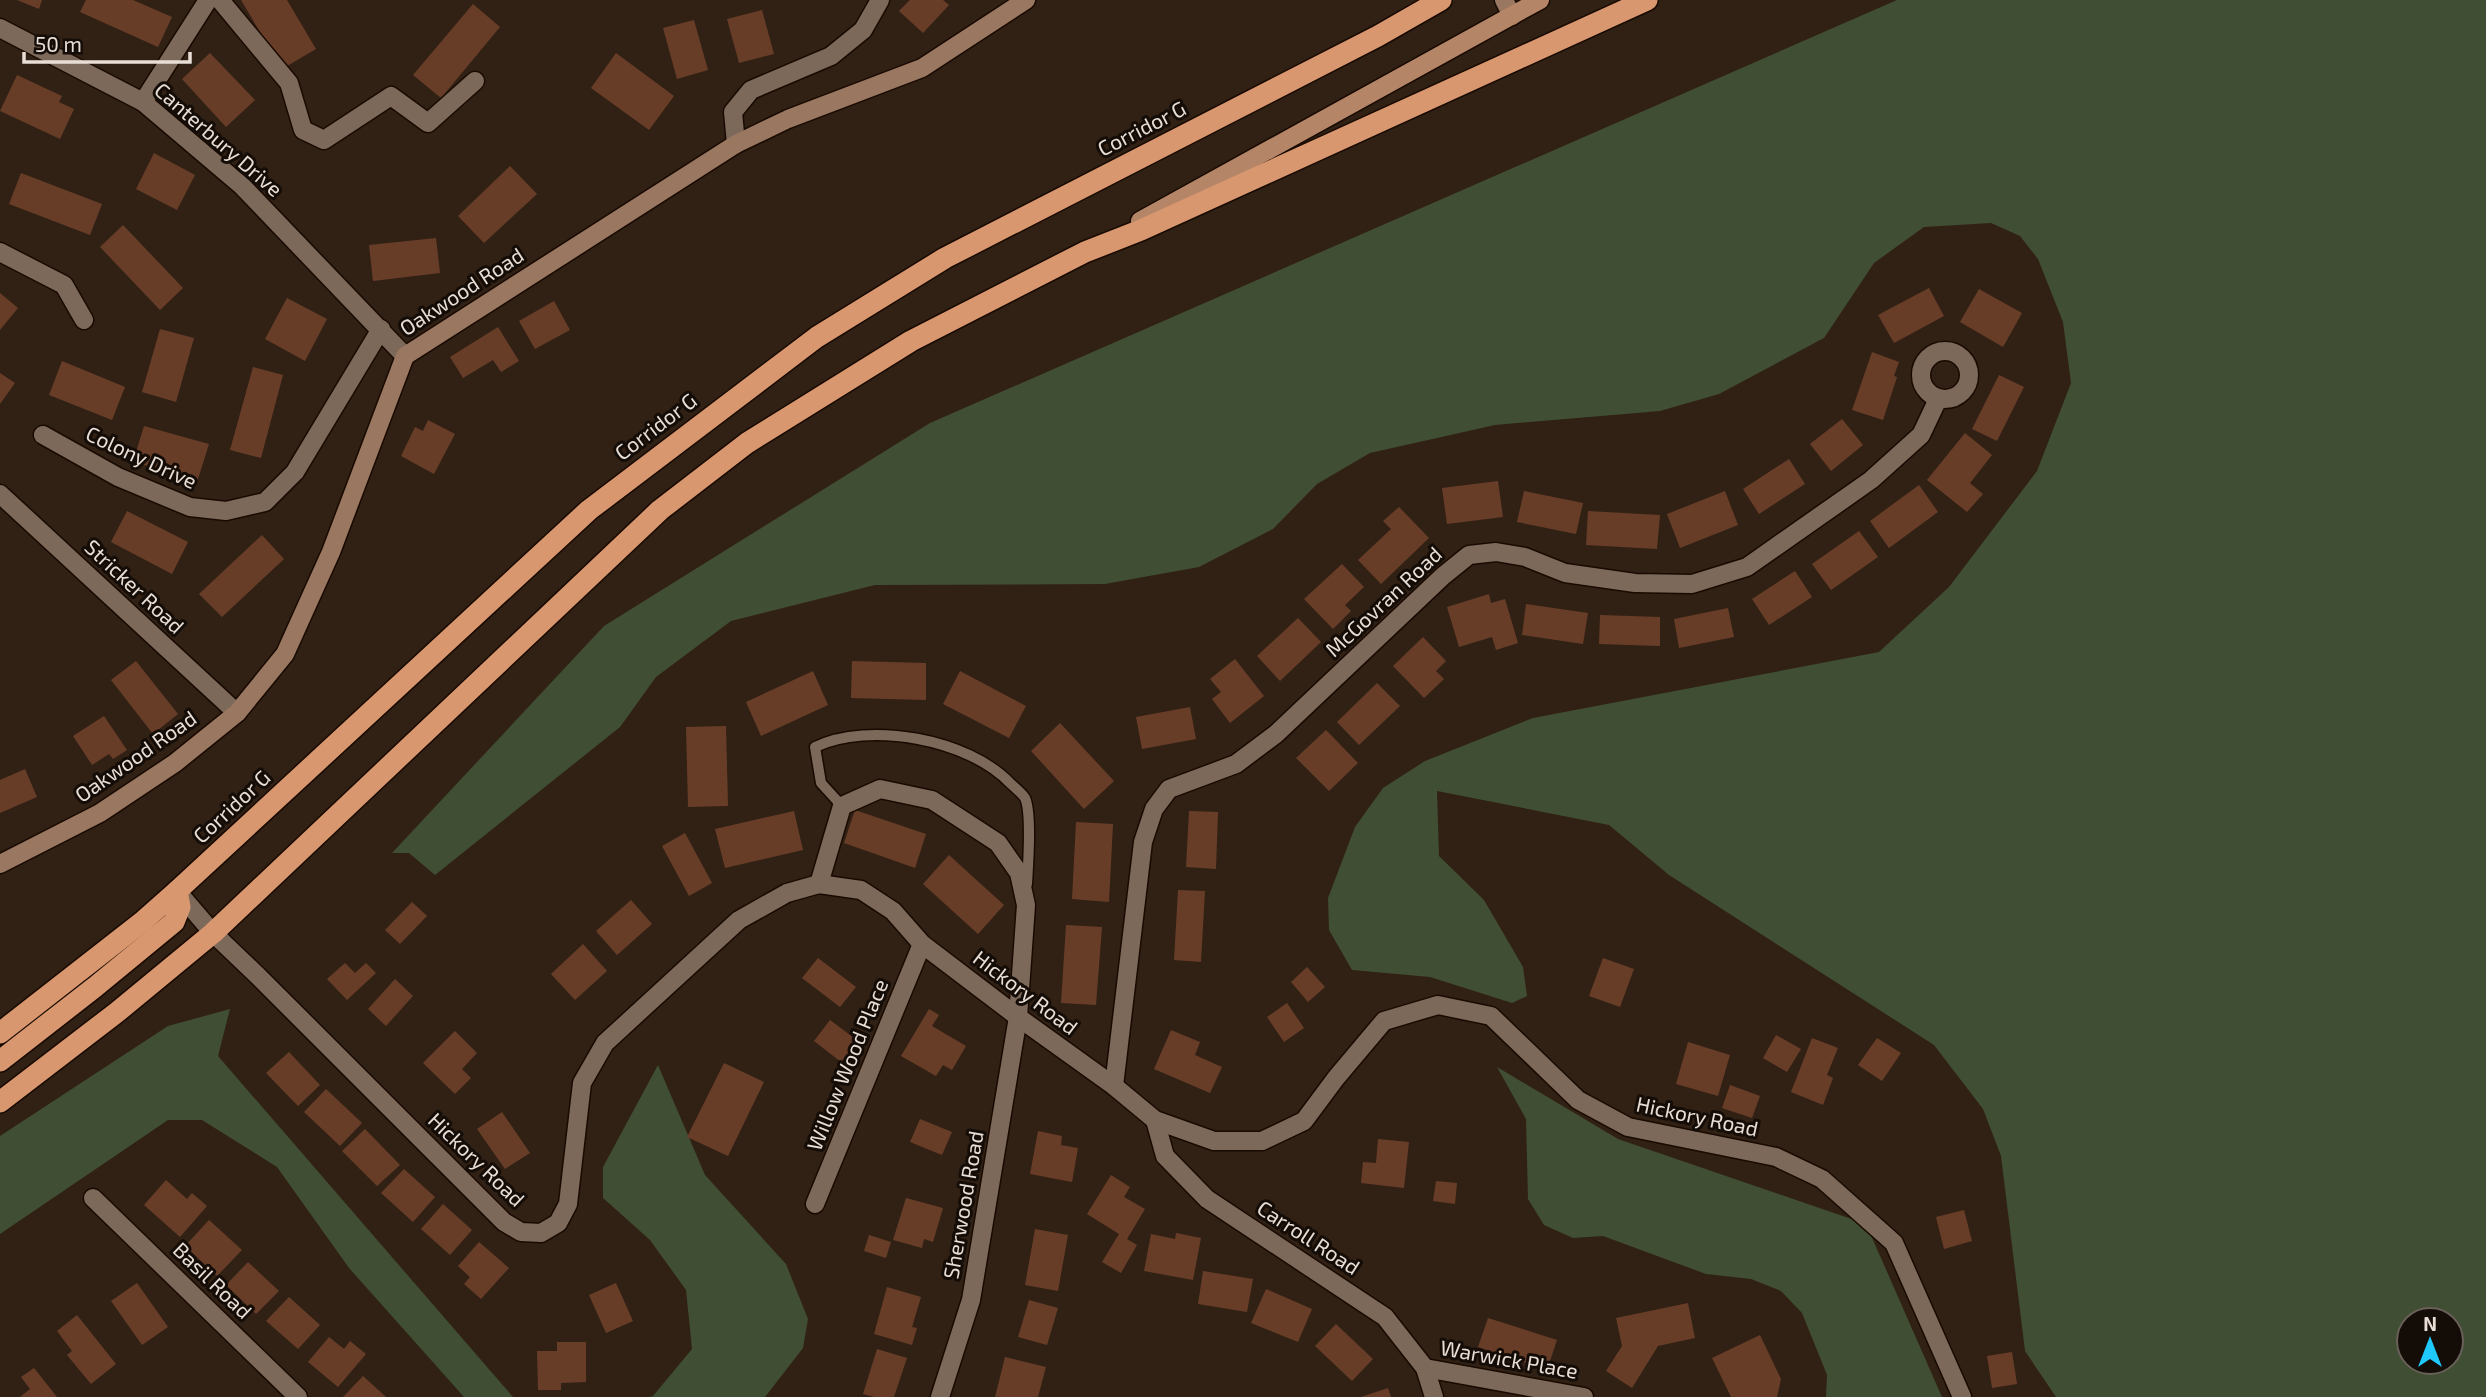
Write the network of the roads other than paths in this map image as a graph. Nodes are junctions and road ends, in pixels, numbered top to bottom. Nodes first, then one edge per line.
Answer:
1 (208, 0) edge
2 (220, 0) edge
3 (880, 0) edge
4 (1026, 0) edge
5 (1441, 0) edge
6 (1540, 0) edge
7 (1647, 0) edge
8 (1508, 8) edge
9 (1416, 9) edge
10 (0, 28) edge
11 (475, 81) dead end
12 (143, 102) junction
13 (736, 144) junction
14 (0, 252) edge
15 (1085, 252) junction
16 (84, 320) dead end
17 (381, 329) junction
18 (405, 356) junction
19 (1938, 399) dead end
20 (43, 435) dead end
21 (0, 494) edge
22 (237, 713) junction
23 (842, 806) junction
24 (0, 864) edge
25 (819, 884) junction
26 (177, 891) junction
27 (1026, 905) junction
28 (213, 933) junction
29 (922, 944) junction
30 (1018, 1017) junction
31 (0, 1033) edge
32 (0, 1061) edge
33 (1114, 1086) junction
34 (0, 1102) edge
35 (1155, 1120) junction
36 (93, 1198) dead end
37 (815, 1204) dead end
38 (1425, 1368) junction
39 (298, 1397) edge
40 (940, 1397) edge
41 (1434, 1397) edge
42 (1584, 1397) edge
43 (1962, 1397) edge

1 - 12 street
2 - 11 street
3 - 13 street
4 - 13 street, Oakwood Road
5 - 9 highway, Corridor G
6 - 8 main road
7 - 15 highway
8 - 15 main road
9 - 26 highway, Corridor G
10 - 12 street, Canterbury Drive
12 - 17 street, Canterbury Drive
13 - 18 street, Oakwood Road
14 - 16 street
15 - 28 highway
17 - 18 street, Canterbury Drive
17 - 20 street, Colony Drive
18 - 22 street, Oakwood Road
19 - 33 street, McGovran Road
21 - 22 street, Stricker Road
22 - 24 street, Oakwood Road
23 - 25 street
23 - 27 street, Sherwood Road
23 - 27 lane
25 - 28 street, Hickory Road
25 - 29 street, Hickory Road
26 - 28 street, Hickory Road
26 - 31 highway, Corridor G
26 - 32 highway
27 - 30 street, Sherwood Road
28 - 34 highway
29 - 30 street, Hickory Road
29 - 37 street, Willow Wood Place
30 - 33 street, Hickory Road
30 - 40 street, Sherwood Road
33 - 35 street, Hickory Road
35 - 38 street, Carroll Road
35 - 43 street, Hickory Road
36 - 39 street, Basil Road
38 - 41 street, Carroll Road
38 - 42 street, Warwick Place

